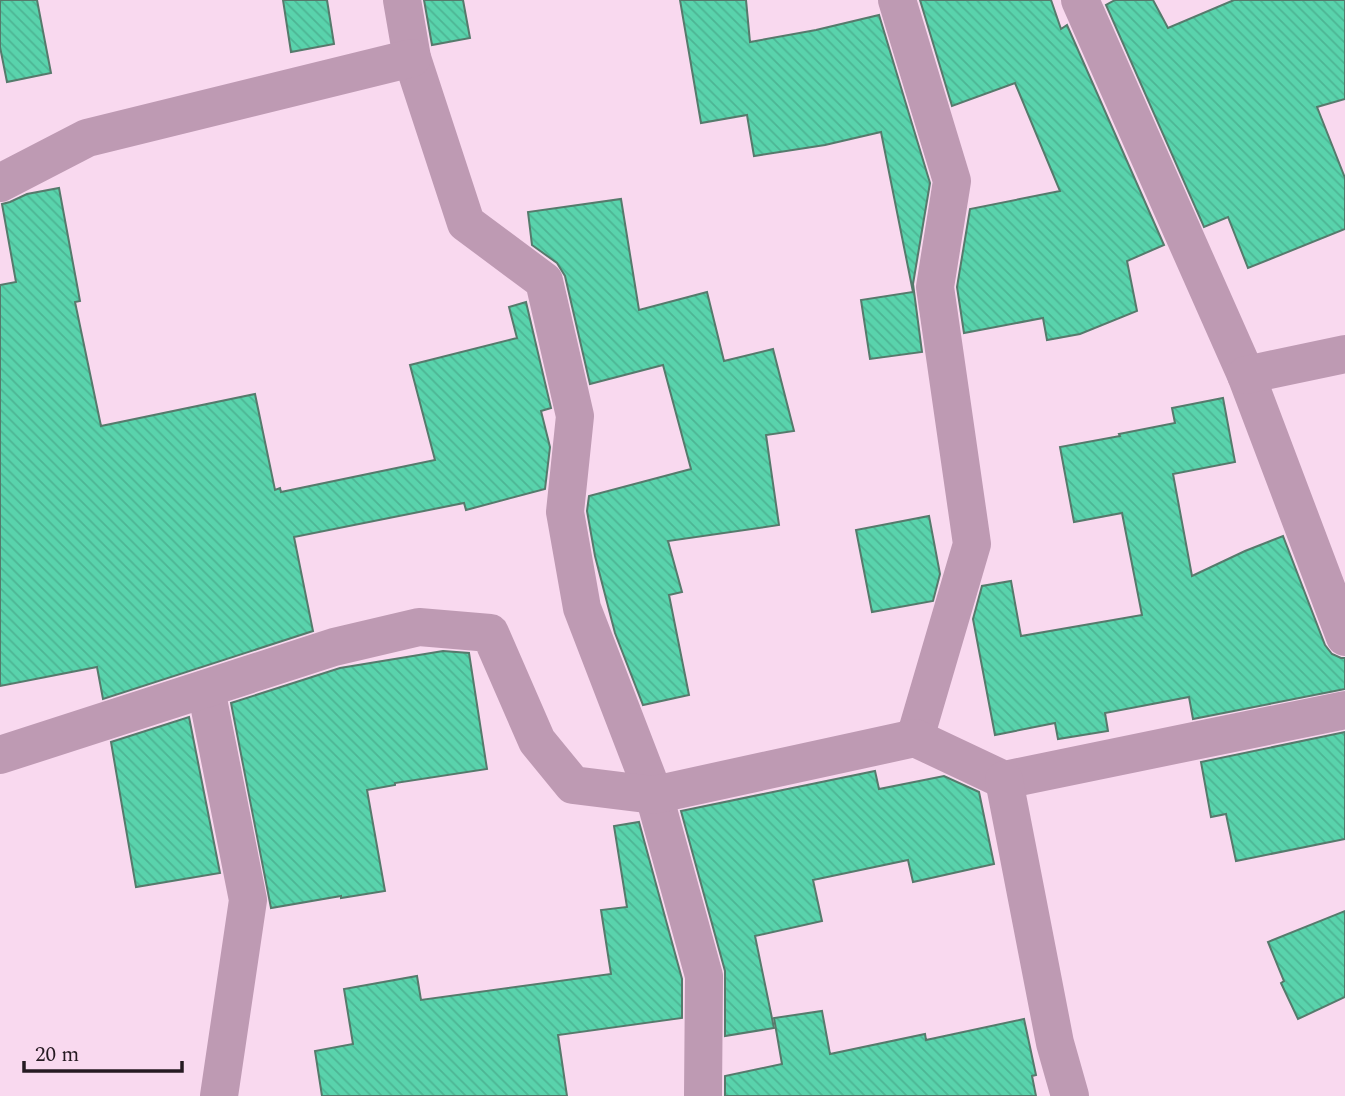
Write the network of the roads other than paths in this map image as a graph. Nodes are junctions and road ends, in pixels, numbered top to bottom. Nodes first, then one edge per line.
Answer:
1 (402, 0) edge
2 (897, 0) edge
3 (1080, 0) edge
4 (412, 58) junction
5 (0, 183) edge
6 (1345, 354) edge
7 (1246, 376) junction
8 (1345, 637) edge
9 (206, 689) junction
10 (1345, 710) edge
11 (915, 738) junction
12 (0, 755) edge
13 (1004, 780) junction
14 (654, 795) junction
15 (219, 1096) edge
16 (703, 1096) edge
17 (1070, 1096) edge

1 - 4 street
2 - 11 street
3 - 7 street
4 - 5 street
4 - 14 street
6 - 7 street
7 - 8 street
9 - 12 street
9 - 14 street
9 - 15 street
10 - 13 street
11 - 13 street
11 - 14 street
13 - 17 street
14 - 16 street

